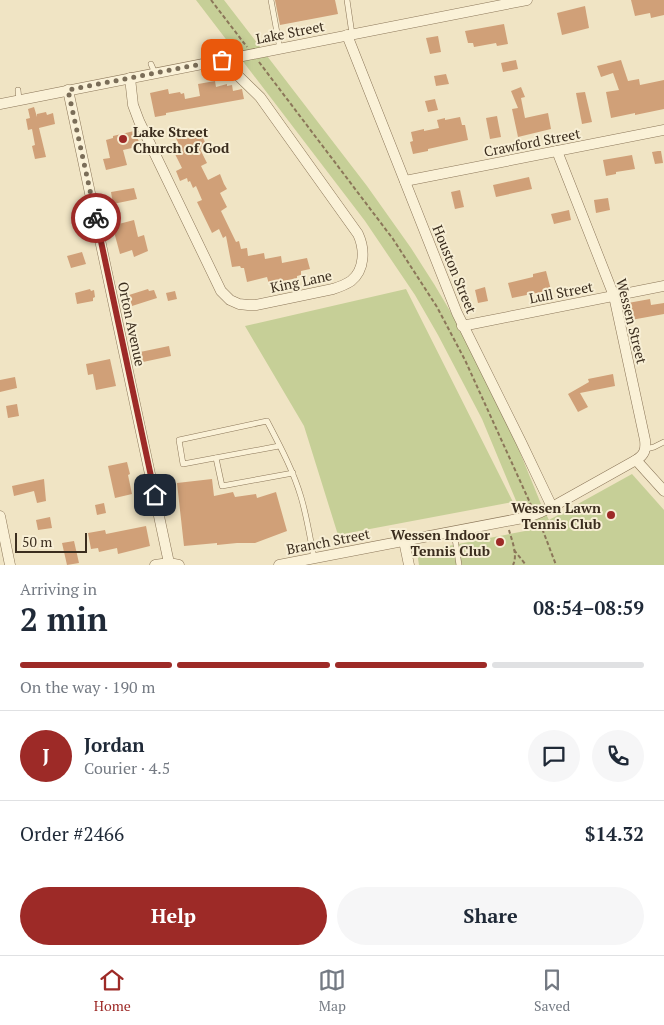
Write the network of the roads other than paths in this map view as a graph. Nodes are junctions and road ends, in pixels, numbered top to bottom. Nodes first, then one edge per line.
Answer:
1 (271, 0) edge
2 (347, 0) edge
3 (527, 0) edge
4 (484, 4) edge
5 (349, 35) junction
6 (280, 48) junction
7 (222, 60) junction
8 (130, 78) junction
9 (68, 90) junction
10 (0, 104) edge
11 (664, 130) edge
12 (557, 151) junction
13 (405, 181) junction
14 (664, 286) edge
15 (614, 296) junction
16 (462, 326) junction
17 (664, 442) edge
18 (280, 446) junction
19 (646, 449) junction
20 (216, 458) junction
21 (636, 460) junction
22 (292, 473) junction
23 (664, 491) edge
24 (552, 507) junction
25 (0, 516) edge
26 (454, 531) junction
27 (404, 541) junction
28 (314, 558) junction
29 (174, 564) edge
30 (10, 565) edge
31 (155, 565) edge
32 (279, 565) edge
33 (409, 565) edge
34 (458, 565) edge

1 - 6 lane
2 - 5 lane
3 - 4 street, Lake Street
4 - 5 street, Lake Street
5 - 6 street, Lake Street
5 - 13 street, Houston Street
6 - 7 street, Lake Street
7 - 8 street, Lake Street
7 - 8 street, King Lane
8 - 9 street, Lake Street
9 - 10 street, Lake Street
9 - 29 street, Orton Avenue
11 - 12 street, Crawford Street
12 - 13 street, Crawford Street
12 - 15 street, Wessen Street
13 - 16 street, Houston Street
14 - 15 street, Lull Street
15 - 16 street, Lull Street
15 - 19 street, Wessen Street
16 - 24 street, Houston Street
17 - 19 lane
18 - 20 lane
18 - 20 lane
18 - 22 lane
19 - 21 street
20 - 22 lane
21 - 23 street
21 - 24 street, Branch Street
22 - 28 lane
24 - 26 street, Branch Street
25 - 30 street
26 - 27 street, Branch Street
26 - 34 lane
27 - 28 street, Branch Street
27 - 33 street
28 - 32 street, Branch Street
29 - 31 street

